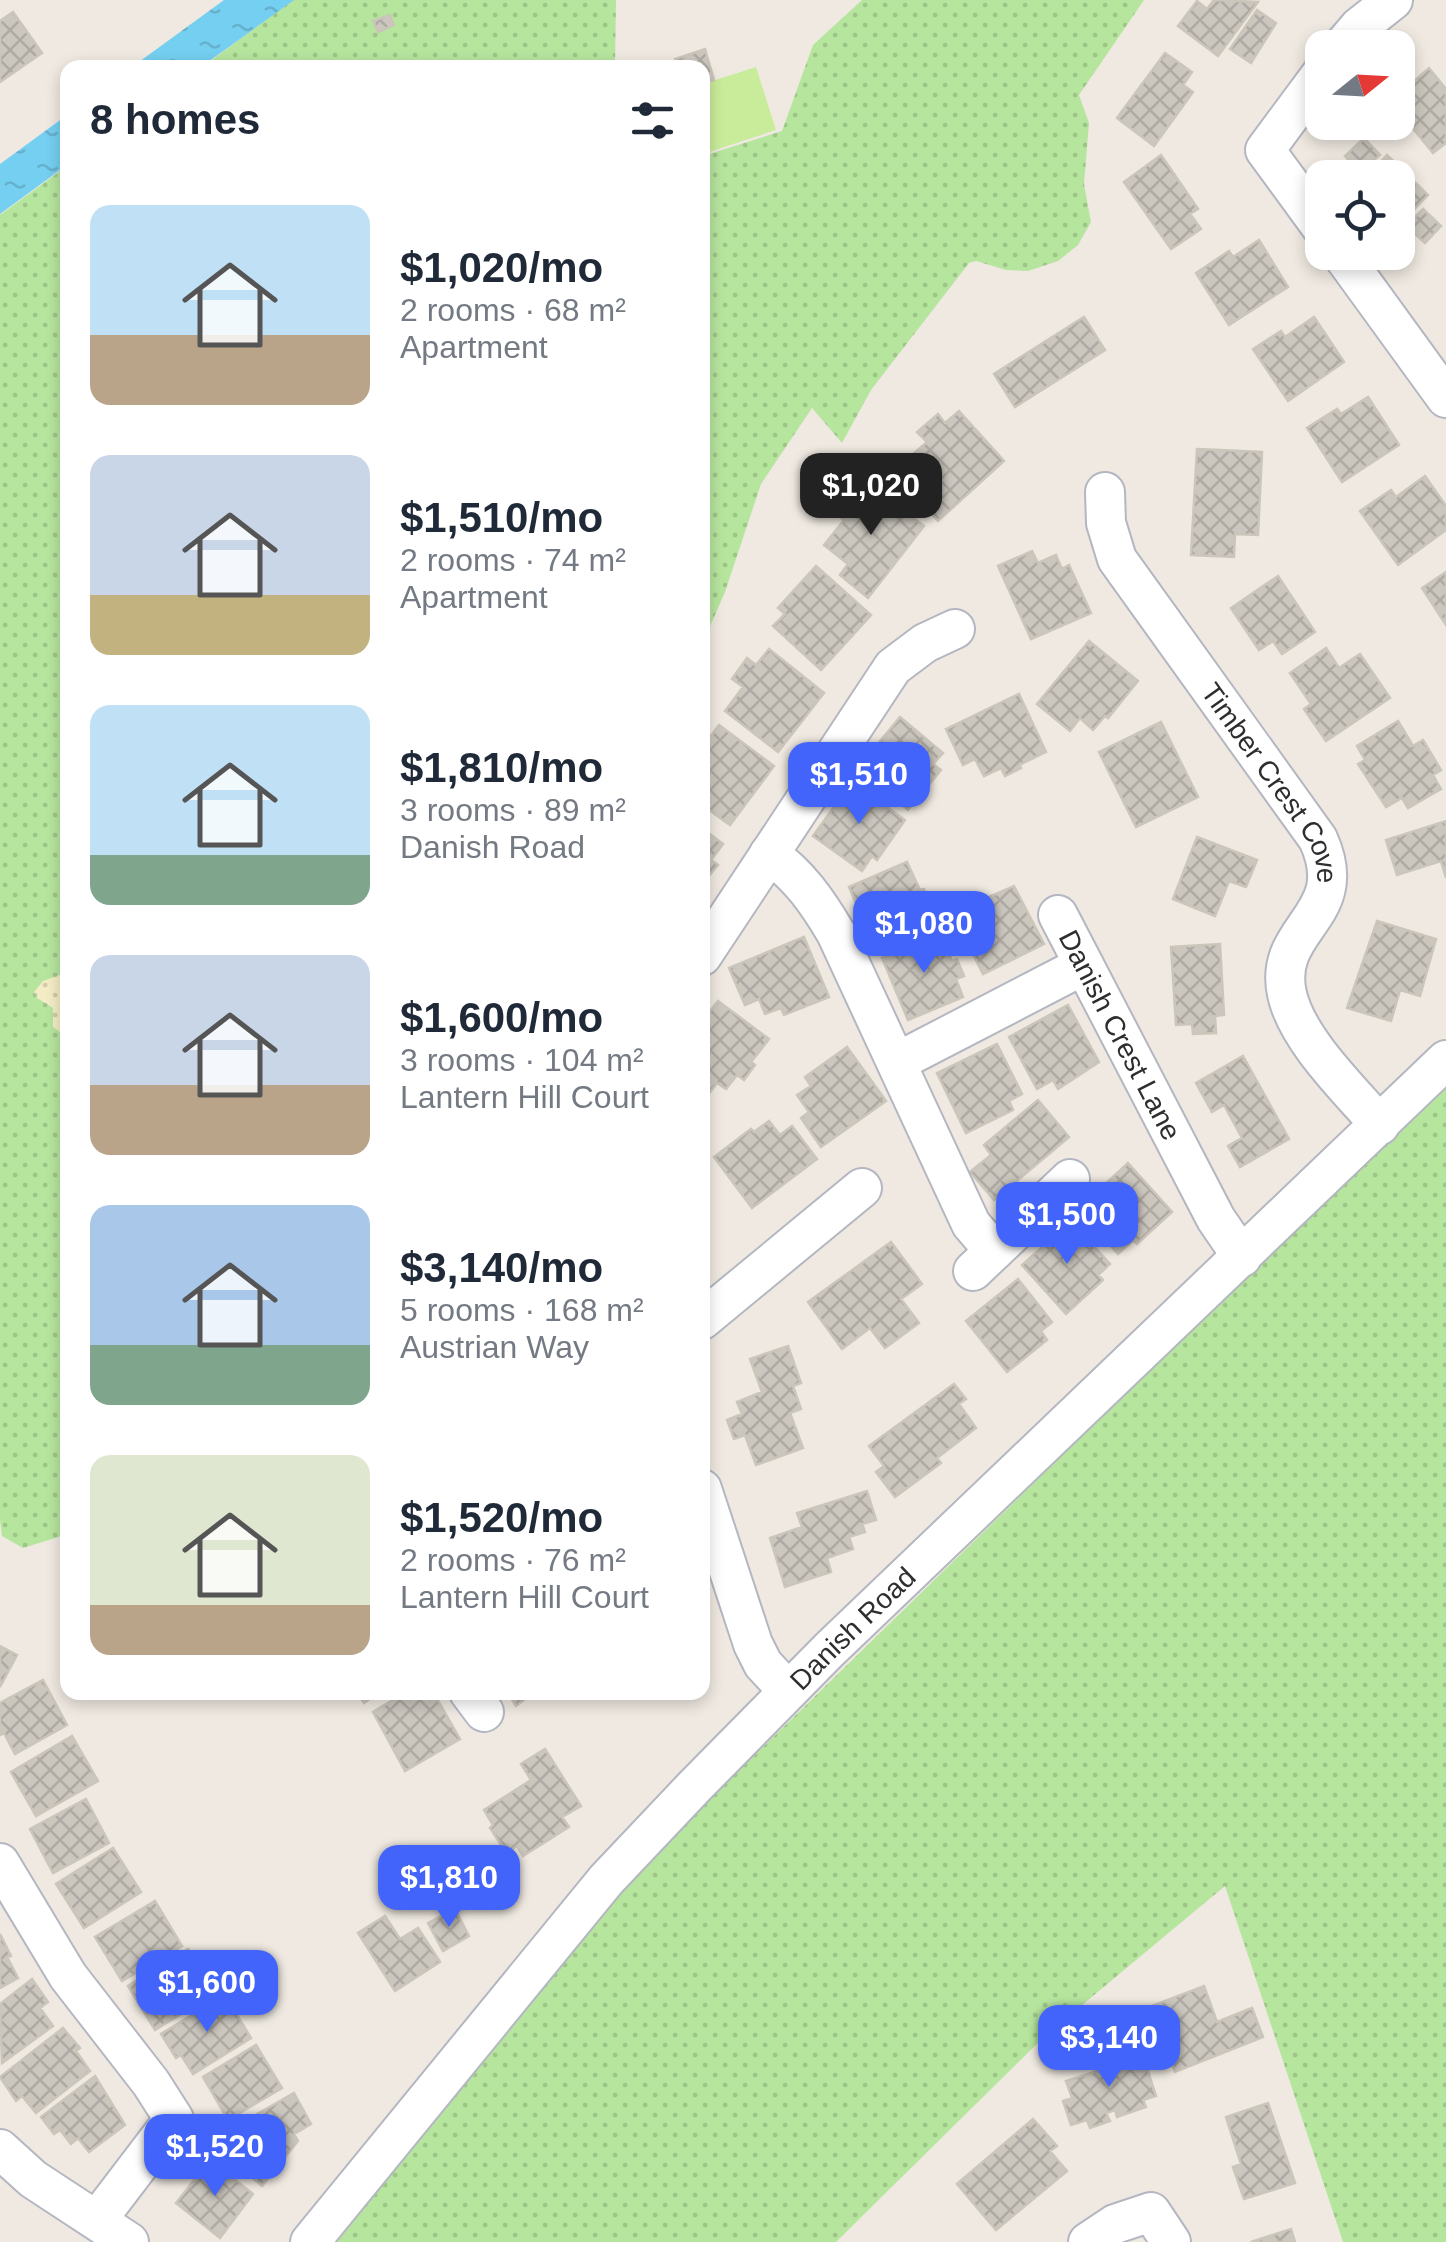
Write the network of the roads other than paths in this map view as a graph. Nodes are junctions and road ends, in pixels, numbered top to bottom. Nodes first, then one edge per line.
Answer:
1 (1393, 0) edge
2 (1356, 30) edge
3 (1305, 96) edge
4 (1305, 205) edge
5 (1353, 270) edge
6 (1446, 398) edge
7 (1105, 492) dead end
8 (954, 628) dead end
9 (769, 854) junction
10 (1058, 915) dead end
11 (710, 944) edge
12 (1084, 965) junction
13 (1446, 1060) edge
14 (897, 1062) junction
15 (1380, 1124) junction
16 (1070, 1179) dead end
17 (862, 1188) dead end
18 (1242, 1257) junction
19 (710, 1313) edge
20 (710, 1513) edge
21 (788, 1691) junction
22 (0, 1864) edge
23 (0, 2149) edge
24 (97, 2220) junction
25 (1161, 2227) edge
26 (130, 2242) edge
27 (310, 2242) edge
28 (1088, 2242) edge

1 - 2 street
3 - 4 street
5 - 6 street
7 - 15 street, Timber Crest Cove
8 - 9 street
9 - 11 street
9 - 14 street
10 - 12 street, Danish Crest Lane
12 - 14 street
12 - 18 street, Danish Crest Lane
13 - 15 street, Danish Road
14 - 16 street
15 - 18 street, Danish Road
17 - 19 street
18 - 21 street, Danish Road
20 - 21 street
21 - 27 street, Danish Road
22 - 24 street
23 - 24 street
24 - 26 street
25 - 28 street

